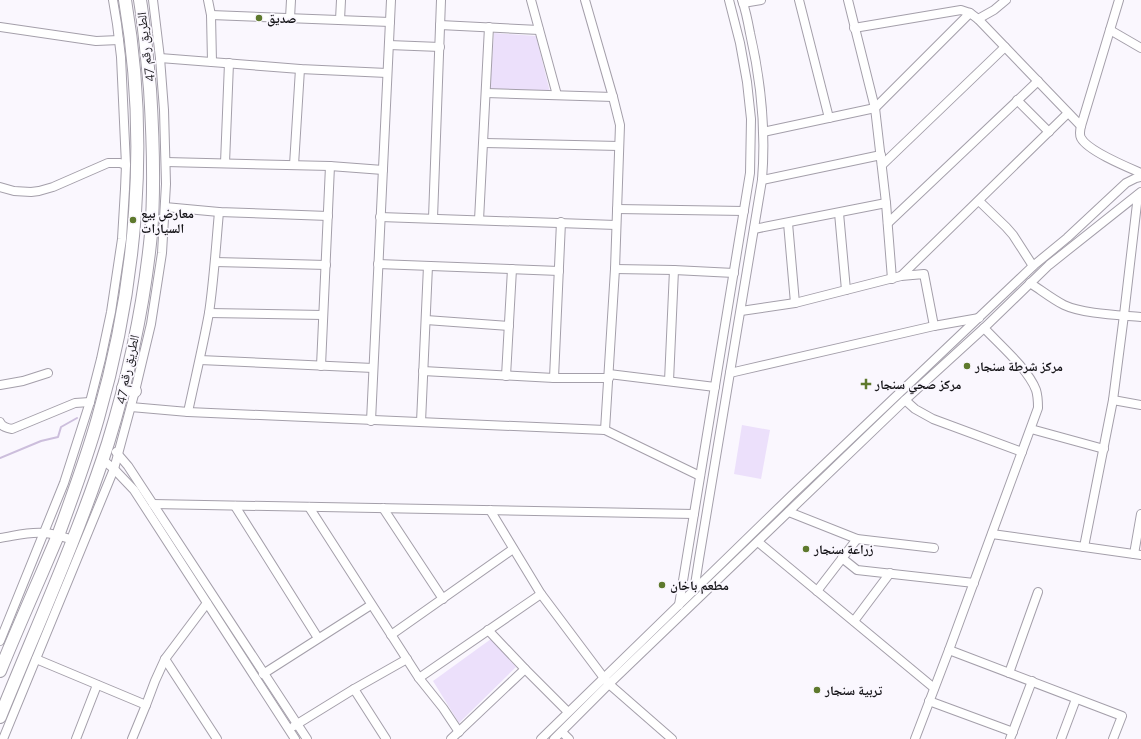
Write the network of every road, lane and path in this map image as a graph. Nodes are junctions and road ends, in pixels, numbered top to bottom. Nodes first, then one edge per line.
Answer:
1 (113, 0) edge
2 (124, 0) edge
3 (140, 0) edge
4 (153, 0) edge
5 (208, 0) edge
6 (291, 0) edge
7 (340, 0) edge
8 (391, 0) edge
9 (442, 0) edge
10 (531, 0) edge
11 (584, 0) edge
12 (729, 0) edge
13 (761, 0) edge
14 (799, 0) edge
15 (848, 0) edge
16 (1006, 0) edge
17 (1119, 0) edge
18 (743, 1) edge
19 (970, 13) junction
20 (211, 14) junction
21 (290, 18) junction
22 (978, 18) junction
23 (340, 20) junction
24 (390, 22) junction
25 (440, 25) junction
26 (0, 26) edge
27 (489, 27) junction
28 (854, 28) junction
29 (539, 30) junction
30 (1110, 30) junction
31 (146, 34) junction
32 (131, 35) junction
33 (119, 40) junction
34 (389, 45) junction
35 (1004, 46) junction
36 (440, 47) junction
37 (1141, 48) edge
38 (160, 58) junction
39 (212, 62) junction
40 (229, 63) junction
41 (300, 69) junction
42 (388, 73) junction
43 (1038, 81) junction
44 (486, 92) junction
45 (557, 95) junction
46 (613, 97) junction
47 (1017, 100) junction
48 (875, 108) junction
49 (158, 110) junction
50 (1068, 113) junction
51 (829, 118) junction
52 (1081, 126) junction
53 (763, 132) junction
54 (1049, 132) junction
55 (484, 143) junction
56 (619, 146) junction
57 (881, 155) junction
58 (166, 162) junction
59 (225, 163) junction
60 (126, 165) junction
61 (294, 165) junction
62 (882, 165) junction
63 (330, 166) junction
64 (383, 170) junction
65 (1141, 173) edge
66 (1141, 177) edge
67 (762, 180) junction
68 (1130, 180) junction
69 (1141, 186) edge
70 (0, 188) edge
71 (1140, 192) edge
72 (979, 200) junction
73 (886, 203) junction
74 (165, 207) junction
75 (617, 209) junction
76 (219, 212) junction
77 (744, 212) junction
78 (839, 213) junction
79 (328, 216) junction
80 (380, 217) junction
81 (433, 218) junction
82 (479, 220) junction
83 (561, 222) junction
84 (788, 223) junction
85 (888, 223) junction
86 (616, 225) junction
87 (754, 229) junction
88 (1137, 240) edge
89 (215, 262) junction
90 (378, 264) junction
91 (326, 265) junction
92 (428, 266) junction
93 (1033, 266) junction
94 (512, 269) junction
95 (559, 270) junction
96 (616, 270) junction
97 (674, 270) junction
98 (734, 273) junction
99 (901, 276) junction
100 (892, 279) junction
101 (1030, 282) junction
102 (846, 290) junction
103 (795, 302) junction
104 (741, 311) junction
105 (209, 313) junction
106 (324, 315) junction
107 (1124, 315) junction
108 (1141, 317) edge
109 (979, 318) junction
110 (426, 320) junction
111 (509, 326) junction
112 (934, 326) junction
113 (984, 328) junction
114 (107, 360) junction
115 (200, 360) junction
116 (321, 366) junction
117 (373, 368) junction
118 (423, 371) junction
119 (48, 373) dead end
120 (730, 373) junction
121 (506, 376) junction
122 (609, 376) junction
123 (554, 378) junction
124 (669, 381) junction
125 (0, 385) edge
126 (715, 387) junction
127 (129, 390) junction
128 (905, 400) junction
129 (1112, 400) junction
130 (90, 402) junction
131 (1141, 405) edge
132 (131, 407) junction
133 (188, 412) junction
134 (371, 421) junction
135 (0, 422) edge
136 (421, 422) junction
137 (1031, 429) junction
138 (605, 430) junction
139 (107, 444) junction
140 (1104, 449) junction
141 (1022, 452) junction
142 (118, 454) junction
143 (102, 459) junction
144 (114, 469) junction
145 (700, 476) junction
146 (153, 504) junction
147 (234, 506) junction
148 (309, 507) junction
149 (383, 508) junction
150 (490, 510) junction
151 (789, 512) junction
152 (694, 514) junction
153 (1141, 514) edge
154 (44, 532) junction
155 (992, 534) junction
156 (58, 535) junction
157 (0, 538) edge
158 (857, 539) junction
159 (73, 540) junction
160 (758, 542) junction
161 (1084, 547) junction
162 (934, 548) dead end
163 (514, 549) junction
164 (1137, 555) edge
165 (687, 557) junction
166 (842, 558) junction
167 (699, 559) junction
168 (890, 573) junction
169 (974, 583) junction
170 (694, 591) junction
171 (817, 591) junction
172 (1038, 592) dead end
173 (57, 594) junction
174 (541, 594) junction
175 (443, 599) junction
176 (698, 599) junction
177 (207, 603) junction
178 (371, 605) junction
179 (679, 605) junction
180 (854, 621) junction
181 (488, 630) junction
182 (391, 635) junction
183 (318, 638) junction
184 (0, 641) edge
185 (949, 650) junction
186 (165, 659) junction
187 (407, 659) junction
188 (36, 660) junction
189 (525, 669) junction
190 (0, 671) edge
191 (1009, 673) junction
192 (263, 674) junction
193 (419, 678) junction
194 (606, 681) junction
195 (1032, 681) junction
196 (97, 685) junction
197 (934, 688) junction
198 (354, 689) junction
199 (1076, 699) junction
200 (929, 701) junction
201 (146, 706) junction
202 (568, 712) junction
203 (0, 717) edge
204 (297, 724) junction
205 (289, 729) junction
206 (458, 732) junction
207 (562, 732) junction
208 (1012, 736) edge
209 (3, 739) edge
210 (76, 739) edge
211 (132, 739) edge
212 (217, 739) edge
213 (295, 739) edge
214 (307, 739) edge
215 (386, 739) edge
216 (451, 739) edge
217 (541, 739) edge
218 (554, 739) edge
219 (569, 739) edge
220 (672, 739) edge
221 (915, 739) edge
222 (1061, 739) edge
223 (1113, 739) edge

1 - 33 street
2 - 32 highway, الطريق رقم 47
3 - 31 highway, الطريق رقم 47
4 - 38 street
5 - 20 street
6 - 21 street
7 - 23 street
8 - 24 street
9 - 25 street
10 - 29 street
11 - 46 street
12 - 77 street
13 - 18 street
14 - 51 street
15 - 28 street
16 - 22 street
17 - 30 street
18 - 53 street
19 - 22 street
19 - 28 street
19 - 48 street
20 - 21 street
20 - 39 street
21 - 23 street
22 - 35 street
23 - 24 street
24 - 34 street
25 - 27 street
25 - 36 street
26 - 33 street
27 - 29 street
27 - 44 street
28 - 48 street
29 - 45 street
30 - 37 street
30 - 52 street
31 - 32 highway
31 - 49 highway, الطريق رقم 47
32 - 114 highway, الطريق رقم 47
33 - 60 street
34 - 36 street
34 - 42 street
35 - 43 street
35 - 62 street
36 - 81 street
38 - 39 street
38 - 49 street
39 - 40 street
40 - 41 street
40 - 59 street
41 - 42 street
41 - 61 street
42 - 64 street
43 - 47 street
43 - 50 street
44 - 45 street
44 - 55 street
45 - 46 street
46 - 56 street
47 - 54 street
47 - 85 street
48 - 51 street
48 - 57 street
49 - 58 street
49 - 127 highway, الطريق رقم 47
50 - 52 street
50 - 54 street
51 - 53 street
52 - 65 street
53 - 67 street
54 - 72 street
55 - 56 street
55 - 82 street
56 - 75 street
57 - 62 street
57 - 67 street
58 - 59 street
58 - 74 street
59 - 61 street
60 - 70 street
60 - 114 street
61 - 63 street
62 - 73 street
63 - 64 street
63 - 79 street
64 - 80 street
66 - 68 street
67 - 87 street
68 - 69 street
68 - 93 street
71 - 88 street
71 - 101 street
72 - 93 street
72 - 99 street
73 - 78 street
73 - 85 street
74 - 76 street
74 - 127 street
75 - 77 street
75 - 86 street
76 - 79 street
76 - 89 street
77 - 98 street
78 - 84 street
78 - 102 street
79 - 91 street
80 - 81 street
80 - 90 street
81 - 82 street
82 - 83 street
83 - 86 street
83 - 95 street
84 - 87 street
84 - 103 street
85 - 100 street
86 - 96 street
87 - 104 street
88 - 107 street
89 - 91 street
89 - 105 street
90 - 92 street
90 - 117 street
91 - 106 street
92 - 94 street
92 - 110 street
93 - 109 street
94 - 95 street
94 - 111 street
95 - 123 street
96 - 97 street
96 - 122 street
97 - 98 street
97 - 124 street
98 - 126 street
99 - 100 street
99 - 112 street
100 - 102 street
101 - 107 street
101 - 113 street
102 - 103 street
103 - 104 street
104 - 120 street
105 - 106 street
105 - 115 street
106 - 116 street
107 - 108 street
107 - 129 street
109 - 112 street
109 - 170 street
110 - 111 street
110 - 118 street
111 - 121 street
112 - 120 street
113 - 128 street
113 - 137 street
114 - 130 street
114 - 156 highway, الطريق رقم 47
115 - 116 street
115 - 133 street
116 - 117 street
117 - 134 street
118 - 121 street
118 - 136 street
119 - 125 street
120 - 167 street
121 - 123 street
122 - 123 street
122 - 124 street
122 - 138 street
124 - 126 street
126 - 145 street
127 - 132 street
127 - 139 highway, الطريق رقم 47
128 - 141 street
128 - 151 street
129 - 131 street
129 - 140 street
130 - 135 street
130 - 154 street
132 - 133 street
132 - 142 street
133 - 134 street
134 - 136 street
136 - 138 street
137 - 140 street
137 - 141 street
138 - 145 street
139 - 142 street
139 - 143 highway, الطريق رقم 47
140 - 161 street
141 - 155 street
142 - 144 street
142 - 146 street
143 - 144 street
143 - 159 highway, الطريق رقم 47
144 - 173 street
144 - 177 street
145 - 152 street
146 - 147 street
146 - 192 street
147 - 148 street
147 - 183 street
148 - 149 street
148 - 178 street
149 - 150 street
149 - 175 street
150 - 152 street
150 - 163 street
151 - 158 street
151 - 160 street
152 - 165 street
153 - 164 street
154 - 156 street
154 - 157 street
154 - 184 street
155 - 161 street
155 - 169 street
156 - 159 street
156 - 190 highway, الطريق رقم 47
158 - 162 street
158 - 166 street
159 - 173 highway, الطريق رقم 47
160 - 171 street
160 - 176 street
161 - 164 street
163 - 174 street
163 - 175 street
165 - 167 street
165 - 179 street
166 - 168 street
166 - 171 street
167 - 170 street
168 - 169 street
168 - 180 street
169 - 185 street
170 - 176 street
170 - 179 street
171 - 180 street
172 - 191 street
173 - 188 street
173 - 203 highway, الطريق رقم 47
174 - 181 street
174 - 194 street
175 - 182 street
176 - 194 street
177 - 186 street
177 - 205 street
178 - 182 street
178 - 183 street
179 - 194 street
180 - 197 street
181 - 189 street
181 - 193 street
182 - 187 street
183 - 192 street
185 - 191 street
185 - 197 street
186 - 201 street
186 - 212 street
187 - 193 street
187 - 198 street
188 - 196 street
188 - 209 street
189 - 202 street
189 - 206 street
191 - 195 street
192 - 204 street
193 - 206 street
194 - 202 street
194 - 207 street
194 - 220 street
195 - 199 street
195 - 208 street
196 - 201 street
196 - 210 street
197 - 200 street
198 - 204 street
198 - 215 street
199 - 222 street
199 - 223 street
200 - 208 street
200 - 221 street
201 - 211 street
202 - 217 street
204 - 205 street
204 - 214 street
205 - 213 street
206 - 216 street
207 - 218 street
207 - 219 street

